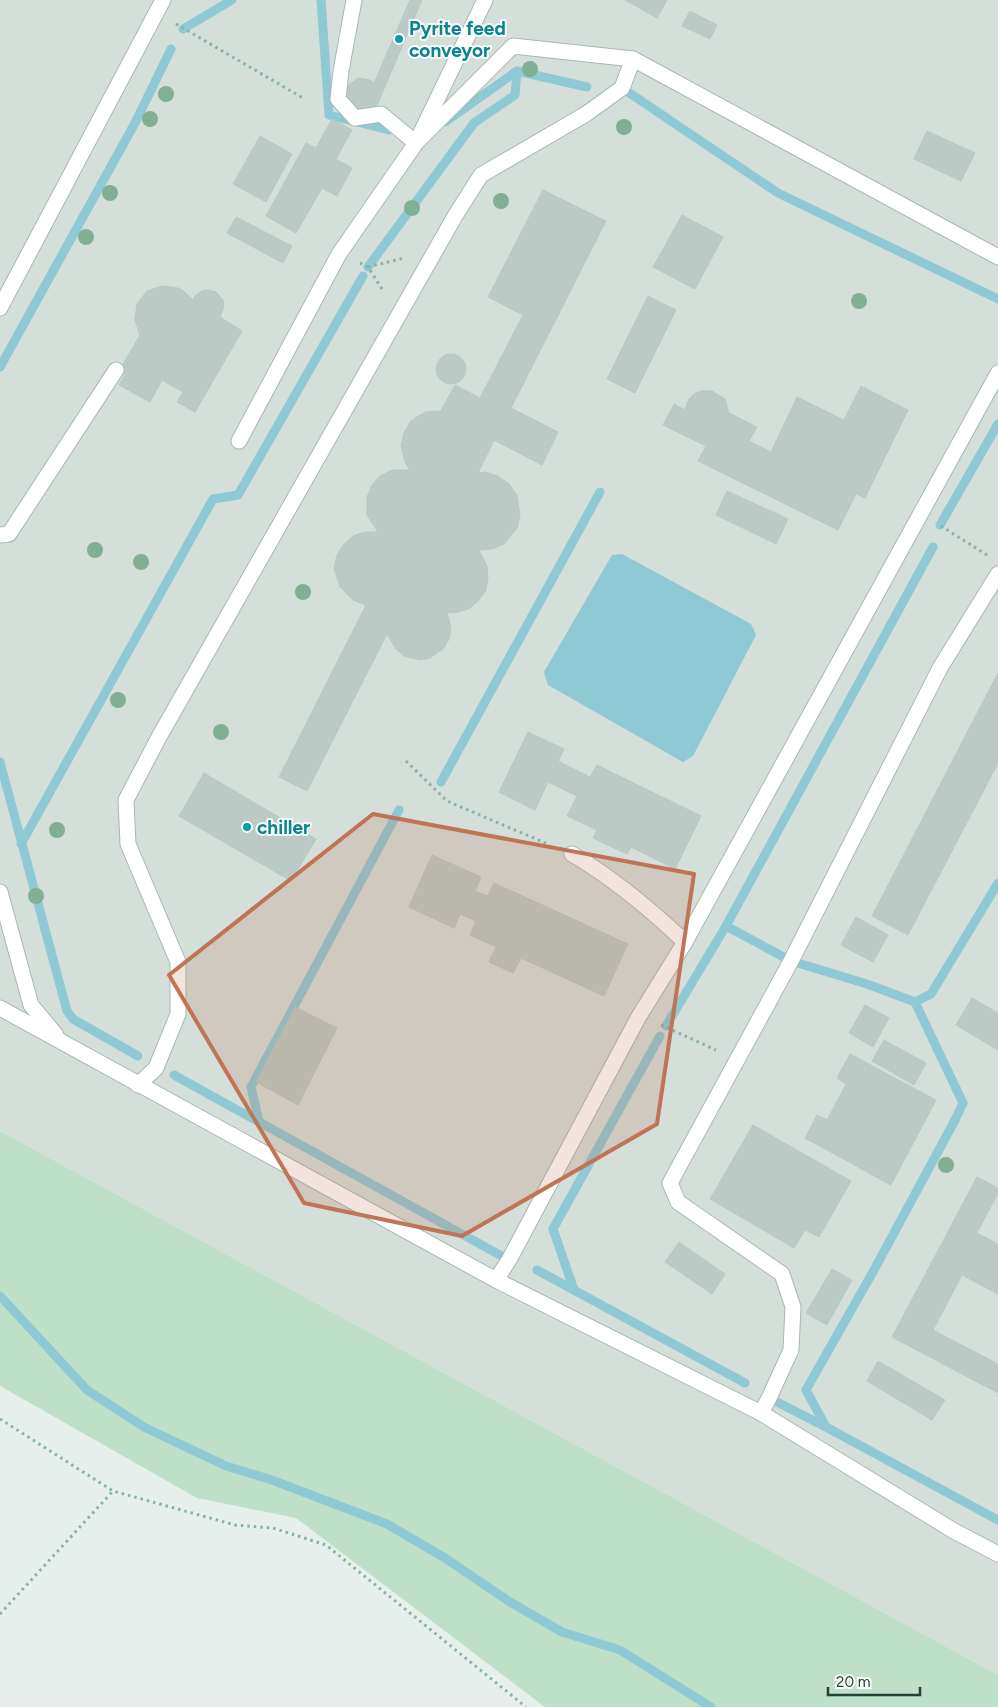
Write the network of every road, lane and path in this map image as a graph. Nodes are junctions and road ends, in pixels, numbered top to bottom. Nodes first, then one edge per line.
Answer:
1 (354, 0) edge
2 (485, 0) edge
3 (160, 5) edge
4 (633, 59) junction
5 (303, 98) dead end
6 (416, 143) junction
7 (339, 254) junction
8 (998, 257) edge
9 (0, 308) edge
10 (398, 316) junction
11 (116, 370) dead end
12 (998, 373) edge
13 (239, 442) dead end
14 (921, 515) junction
15 (0, 535) edge
16 (990, 557) dead end
17 (998, 574) edge
18 (406, 762) dead end
19 (572, 854) joint
20 (0, 892) edge
21 (685, 942) junction
22 (0, 1008) edge
23 (638, 1018) junction
24 (61, 1042) junction
25 (738, 1060) junction
26 (138, 1084) junction
27 (496, 1280) junction
28 (761, 1413) junction
29 (0, 1419) edge
30 (113, 1491) junction
31 (998, 1554) edge
32 (0, 1614) edge
33 (526, 1707) edge

1 - 6 lane
2 - 6 lane
3 - 5 path
3 - 9 lane
4 - 6 lane
4 - 8 lane
4 - 10 lane
6 - 7 lane
7 - 10 path
7 - 13 lane
10 - 26 lane
11 - 15 lane
12 - 14 lane
14 - 16 path
14 - 21 lane
17 - 25 lane
18 - 19 path
19 - 21 lane
20 - 24 lane
21 - 23 lane
22 - 24 lane
23 - 25 path
23 - 27 lane
24 - 26 lane
25 - 28 lane
26 - 27 lane
27 - 28 lane
28 - 31 lane
29 - 30 path
30 - 32 path
30 - 33 path

